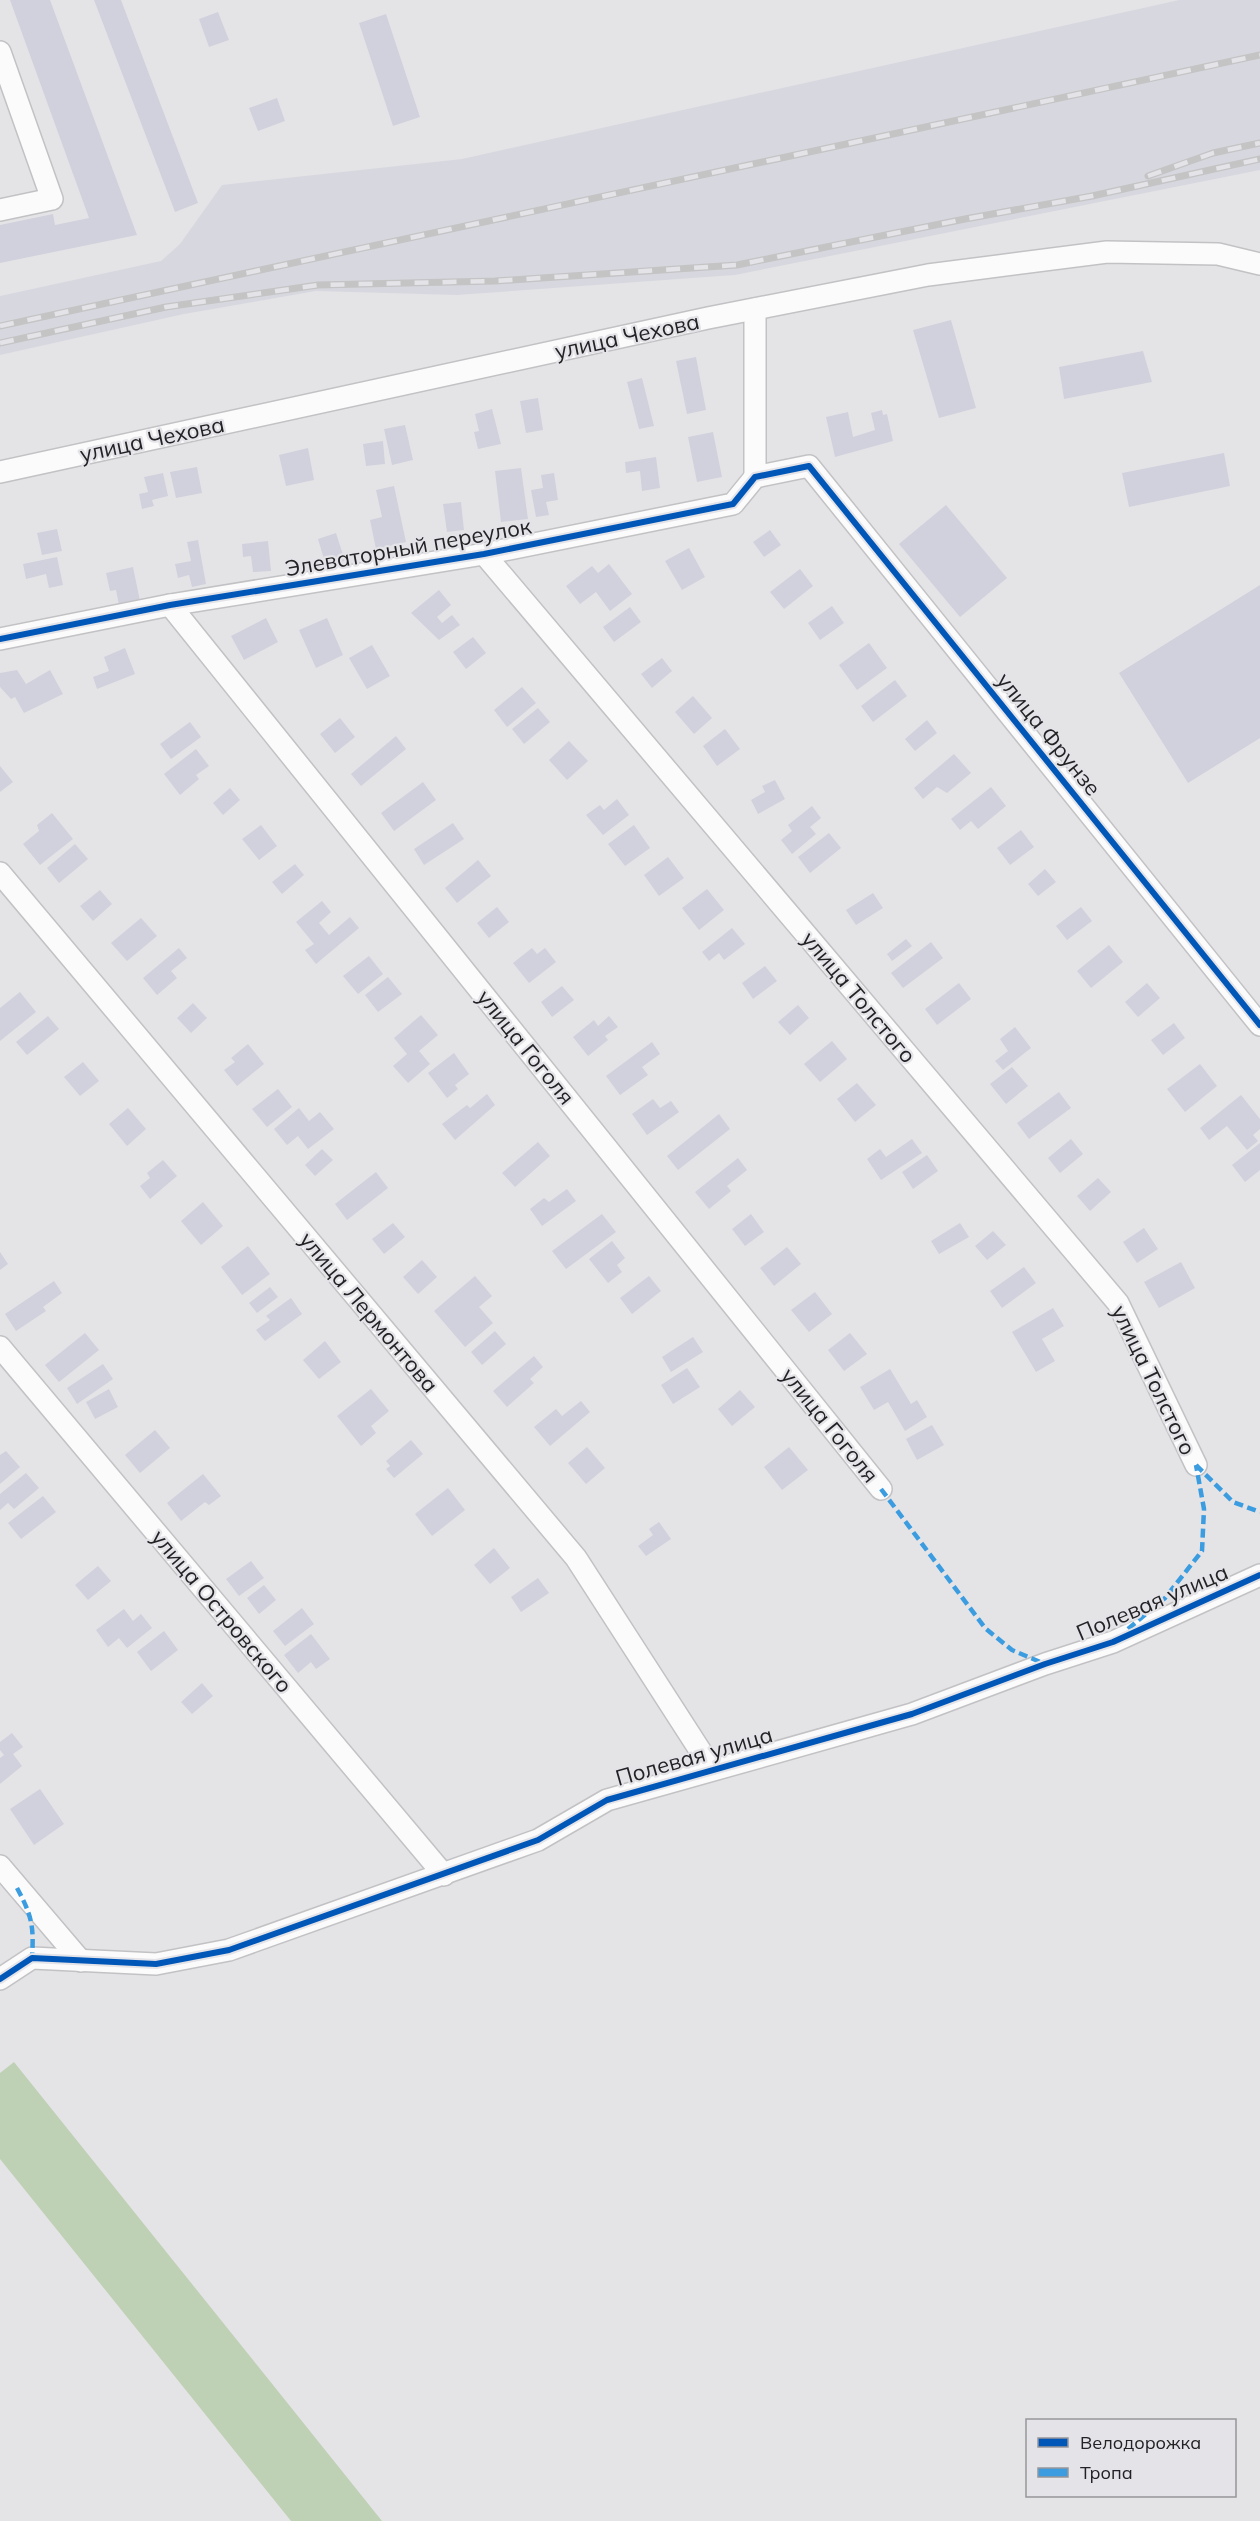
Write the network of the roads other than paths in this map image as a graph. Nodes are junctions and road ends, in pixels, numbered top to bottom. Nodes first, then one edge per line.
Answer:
1 (0, 52) edge
2 (0, 210) edge
3 (1260, 264) edge
4 (755, 309) junction
5 (0, 472) edge
6 (755, 477) junction
7 (484, 554) junction
8 (170, 605) junction
9 (0, 639) edge
10 (0, 873) edge
11 (1252, 998) edge
12 (1260, 1025) edge
13 (0, 1347) edge
14 (1196, 1465) dead end
15 (881, 1489) dead end
16 (1260, 1575) edge
17 (712, 1769) junction
18 (0, 1866) edge
19 (444, 1875) junction
20 (81, 1961) junction
21 (0, 1979) edge

1 - 2 street
3 - 4 street, улица Чехова
4 - 5 street, улица Чехова
4 - 6 street
6 - 7 street, Элеваторный переулок
6 - 11 street, улица Фрунзе
7 - 8 street, Элеваторный переулок
7 - 14 street, улица Толстого
8 - 9 street, Элеваторный переулок
8 - 15 street, улица Гоголя
10 - 17 street, улица Лермонтова
11 - 12 street, улица Фрунзе
13 - 19 street, улица Островского
16 - 17 street, Полевая улица
17 - 19 street, Полевая улица
18 - 20 street
19 - 20 street, Полевая улица
20 - 21 street, Полевая улица

